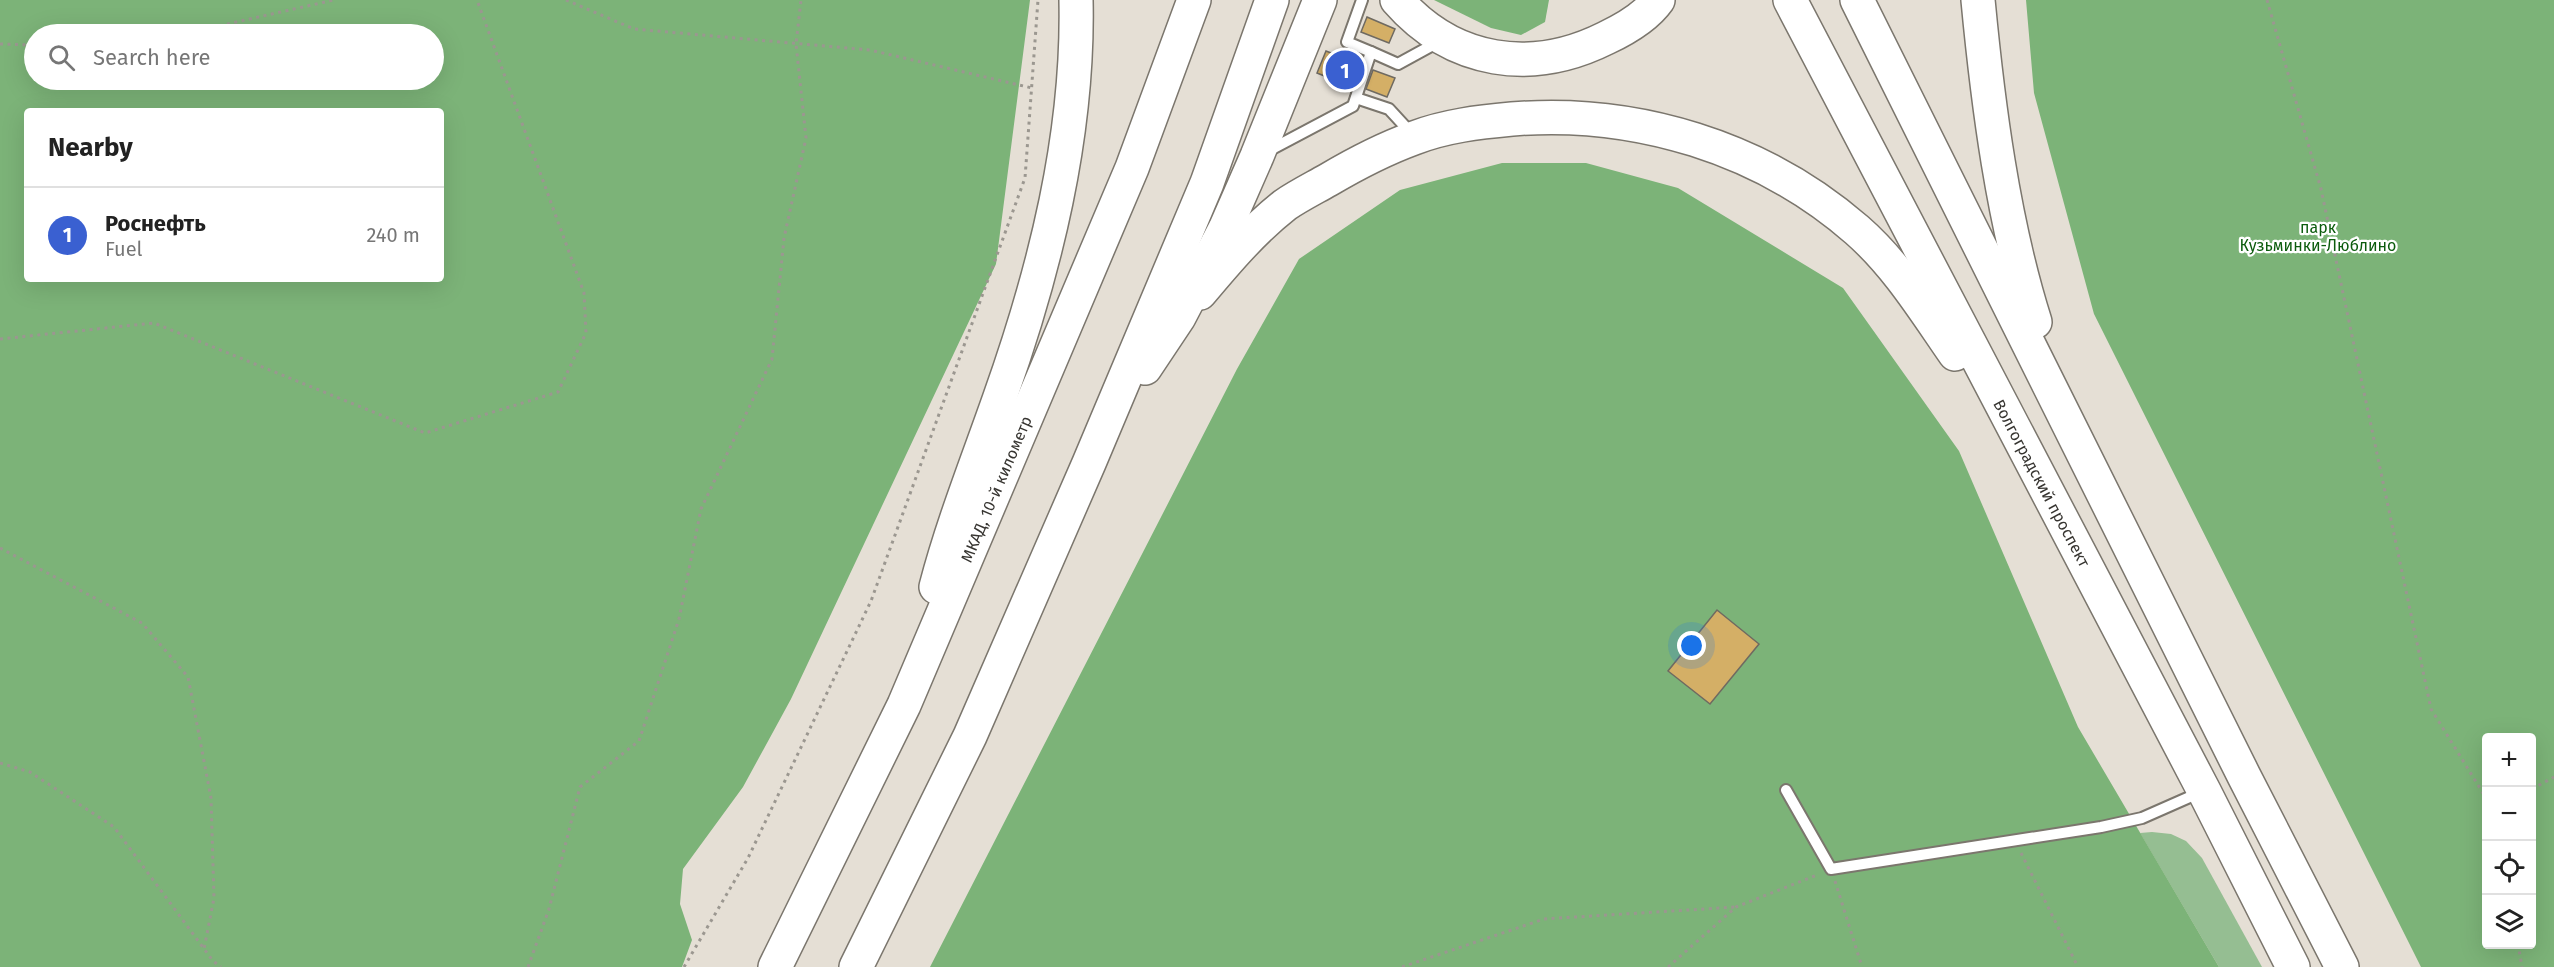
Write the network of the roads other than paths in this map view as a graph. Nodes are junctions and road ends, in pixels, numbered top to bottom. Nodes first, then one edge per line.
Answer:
1 (1077, 0) edge
2 (1083, 0) edge
3 (1194, 0) edge
4 (1272, 0) edge
5 (1320, 0) edge
6 (1362, 0) edge
7 (1397, 0) edge
8 (1658, 0) edge
9 (1790, 0) edge
10 (1857, 0) edge
11 (1868, 0) edge
12 (1978, 0) edge
13 (1874, 34) junction
14 (1444, 39) junction
15 (1077, 41) junction
16 (1371, 52) junction
17 (1356, 98) junction
18 (1414, 137) junction
19 (1257, 156) junction
20 (1179, 317) junction
21 (2064, 412) junction
22 (1089, 463) junction
23 (2038, 476) junction
24 (904, 705) junction
25 (1786, 790) dead end
26 (2204, 791) junction
27 (774, 967) edge
28 (856, 967) edge
29 (2293, 967) edge
30 (2342, 967) edge

1 - 15 main road
2 - 15 main road
3 - 24 main road, МКАД, 10-й километр
4 - 22 main road
5 - 19 main road
6 - 16 lane
7 - 14 main road
8 - 14 main road
9 - 23 main road, Волгоградский проспект
10 - 13 main road
11 - 13 main road
12 - 21 main road
13 - 21 main road
14 - 16 lane
15 - 24 main road
16 - 17 lane
17 - 18 lane
17 - 19 lane
18 - 20 main road
18 - 23 main road
19 - 20 main road
20 - 22 main road
21 - 30 main road
22 - 28 main road
23 - 26 main road, Волгоградский проспект
24 - 27 main road, МКАД, 10-й километр
25 - 26 lane
26 - 29 main road, Волгоградский проспект

